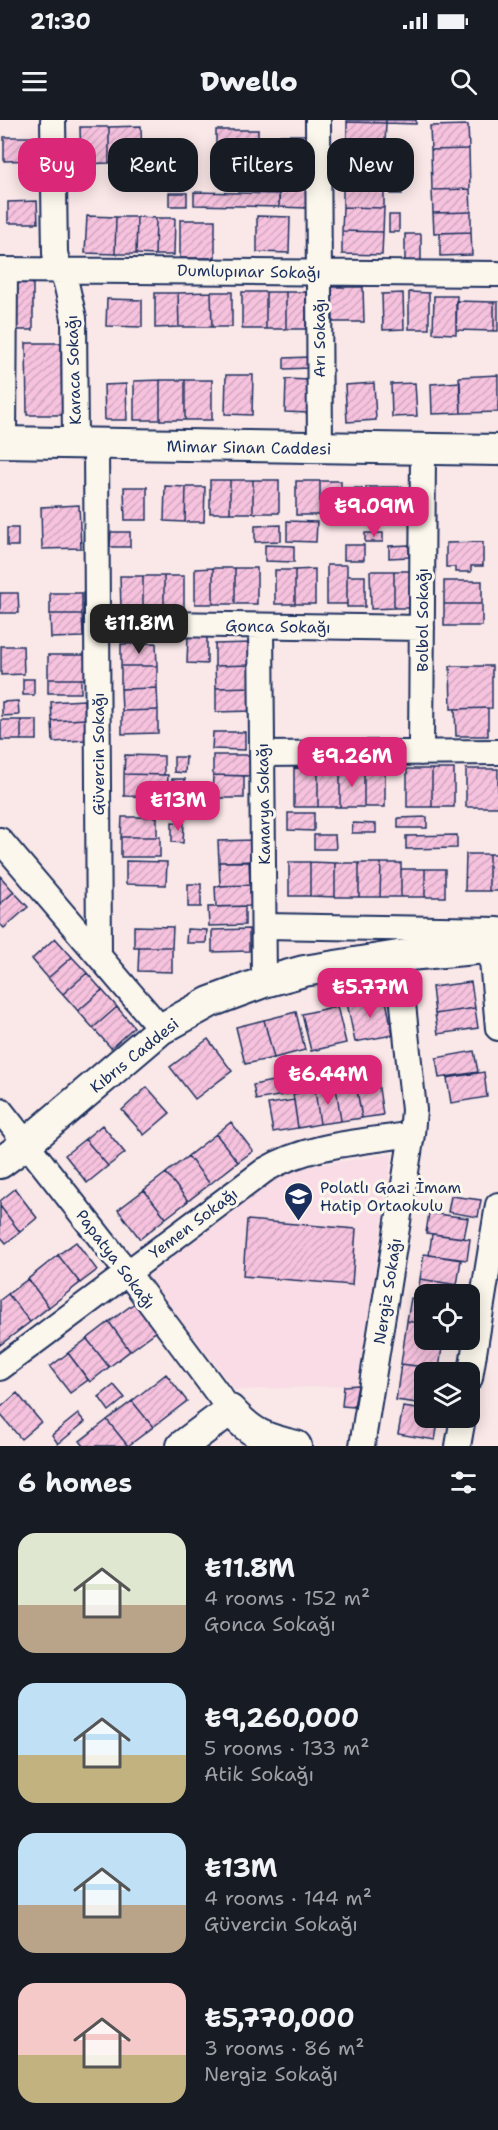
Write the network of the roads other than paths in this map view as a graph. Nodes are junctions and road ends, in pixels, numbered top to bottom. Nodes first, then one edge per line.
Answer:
1 (53, 120) edge
2 (318, 120) edge
3 (59, 269) junction
4 (2, 270) edge
5 (319, 272) junction
6 (498, 274) edge
7 (2, 442) edge
8 (86, 443) junction
9 (320, 448) junction
10 (423, 450) junction
11 (498, 450) edge
12 (97, 623) junction
13 (261, 626) junction
14 (422, 628) junction
15 (498, 752) edge
16 (421, 753) junction
17 (262, 754) junction
18 (0, 840) edge
19 (264, 926) junction
20 (496, 942) edge
21 (99, 956) junction
22 (398, 956) junction
23 (264, 982) junction
24 (498, 1028) edge
25 (161, 1029) junction
26 (0, 1110) edge
27 (412, 1134) junction
28 (27, 1143) junction
29 (0, 1163) edge
30 (498, 1204) edge
31 (127, 1272) junction
32 (473, 1362) edge
33 (0, 1368) edge
34 (230, 1410) junction
35 (461, 1428) edge
36 (182, 1446) edge
37 (296, 1446) edge
38 (362, 1446) edge
39 (458, 1446) edge

1 - 3 street, Karaca Sokağı
2 - 5 street, Arı Sokağı
3 - 4 street, Dumlupınar Sokağı
3 - 5 street, Dumlupınar Sokağı
3 - 8 street, Karaca Sokağı
4 - 7 street
5 - 6 street, Dumlupınar Sokağı
5 - 9 street, Arı Sokağı
7 - 8 street, Mimar Sinan Caddesi
8 - 9 street, Mimar Sinan Caddesi
8 - 12 street, Güvercin Sokağı
9 - 10 street, Mimar Sinan Caddesi
10 - 11 street, Mimar Sinan Caddesi
10 - 14 street, Bolbol Sokağı
12 - 13 street, Gonca Sokağı
12 - 21 street, Güvercin Sokağı
13 - 14 street, Gonca Sokağı
13 - 17 street, Kanarya Sokağı
14 - 16 street, Bolbol Sokağı
15 - 16 street
16 - 17 street
17 - 19 street, Kanarya Sokağı
18 - 21 street
19 - 20 street
19 - 23 street, Kanarya Sokağı
20 - 22 street, Kıbrıs Caddesi
20 - 24 street
21 - 25 street
22 - 23 street, Kıbrıs Caddesi
22 - 27 street, Nergiz Sokağı
23 - 25 street, Kıbrıs Caddesi
25 - 28 street, Kıbrıs Caddesi
26 - 28 street, Papatya Sokağı
27 - 31 street, Yemen Sokağı
27 - 38 street, Nergiz Sokağı
28 - 29 street, Kıbrıs Caddesi
28 - 31 street, Papatya Sokağı
30 - 32 street
31 - 33 street, Yemen Sokağı
31 - 34 street, Papatya Sokağı
34 - 36 street
34 - 37 street
35 - 39 street

